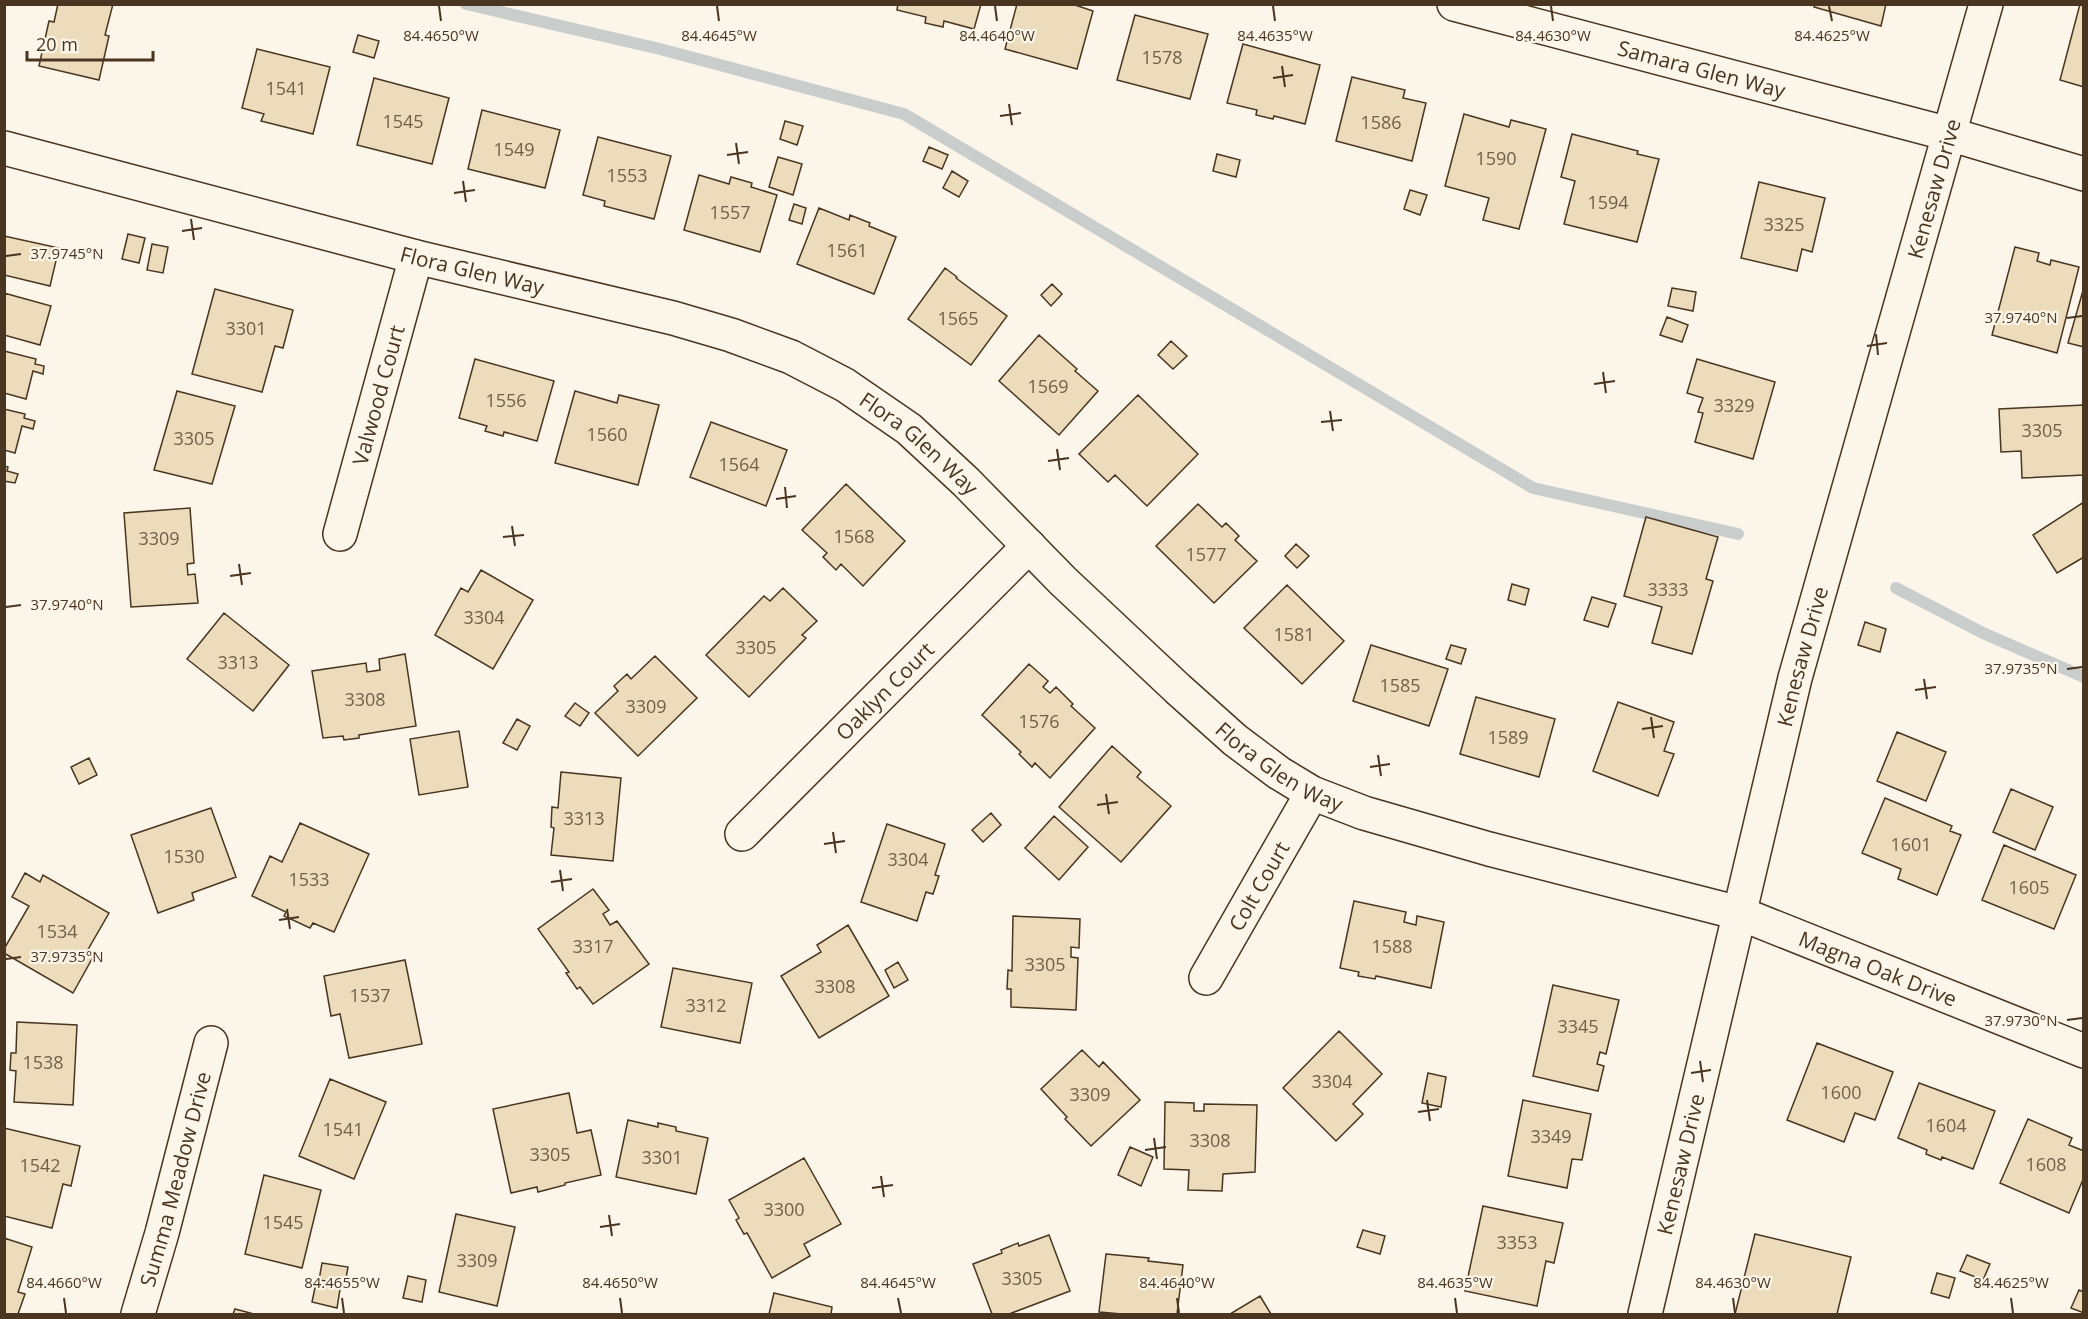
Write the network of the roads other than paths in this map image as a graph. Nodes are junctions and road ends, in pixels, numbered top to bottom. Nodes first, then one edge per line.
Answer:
1 (1454, 4) edge
2 (1986, 4) edge
3 (1949, 134) junction
4 (4, 148) edge
5 (2084, 174) edge
6 (416, 257) junction
7 (340, 534) dead end
8 (1029, 546) junction
9 (1312, 793) junction
10 (742, 834) dead end
11 (1739, 913) junction
12 (1206, 978) dead end
13 (211, 1043) dead end
14 (2084, 1051) edge
15 (138, 1314) edge
16 (1644, 1314) edge

1 - 3 street, Samara Glen Way
2 - 3 street, Kenesaw Drive
3 - 5 street, Samara Glen Way
3 - 11 street, Kenesaw Drive
4 - 6 street, Flora Glen Way
6 - 7 street, Valwood Court
6 - 8 street, Flora Glen Way
8 - 9 street, Flora Glen Way
8 - 10 street, Oaklyn Court
9 - 11 street, Flora Glen Way
9 - 12 street, Colt Court
11 - 14 street, Magna Oak Drive
11 - 16 street, Kenesaw Drive
13 - 15 street, Summa Meadow Drive

